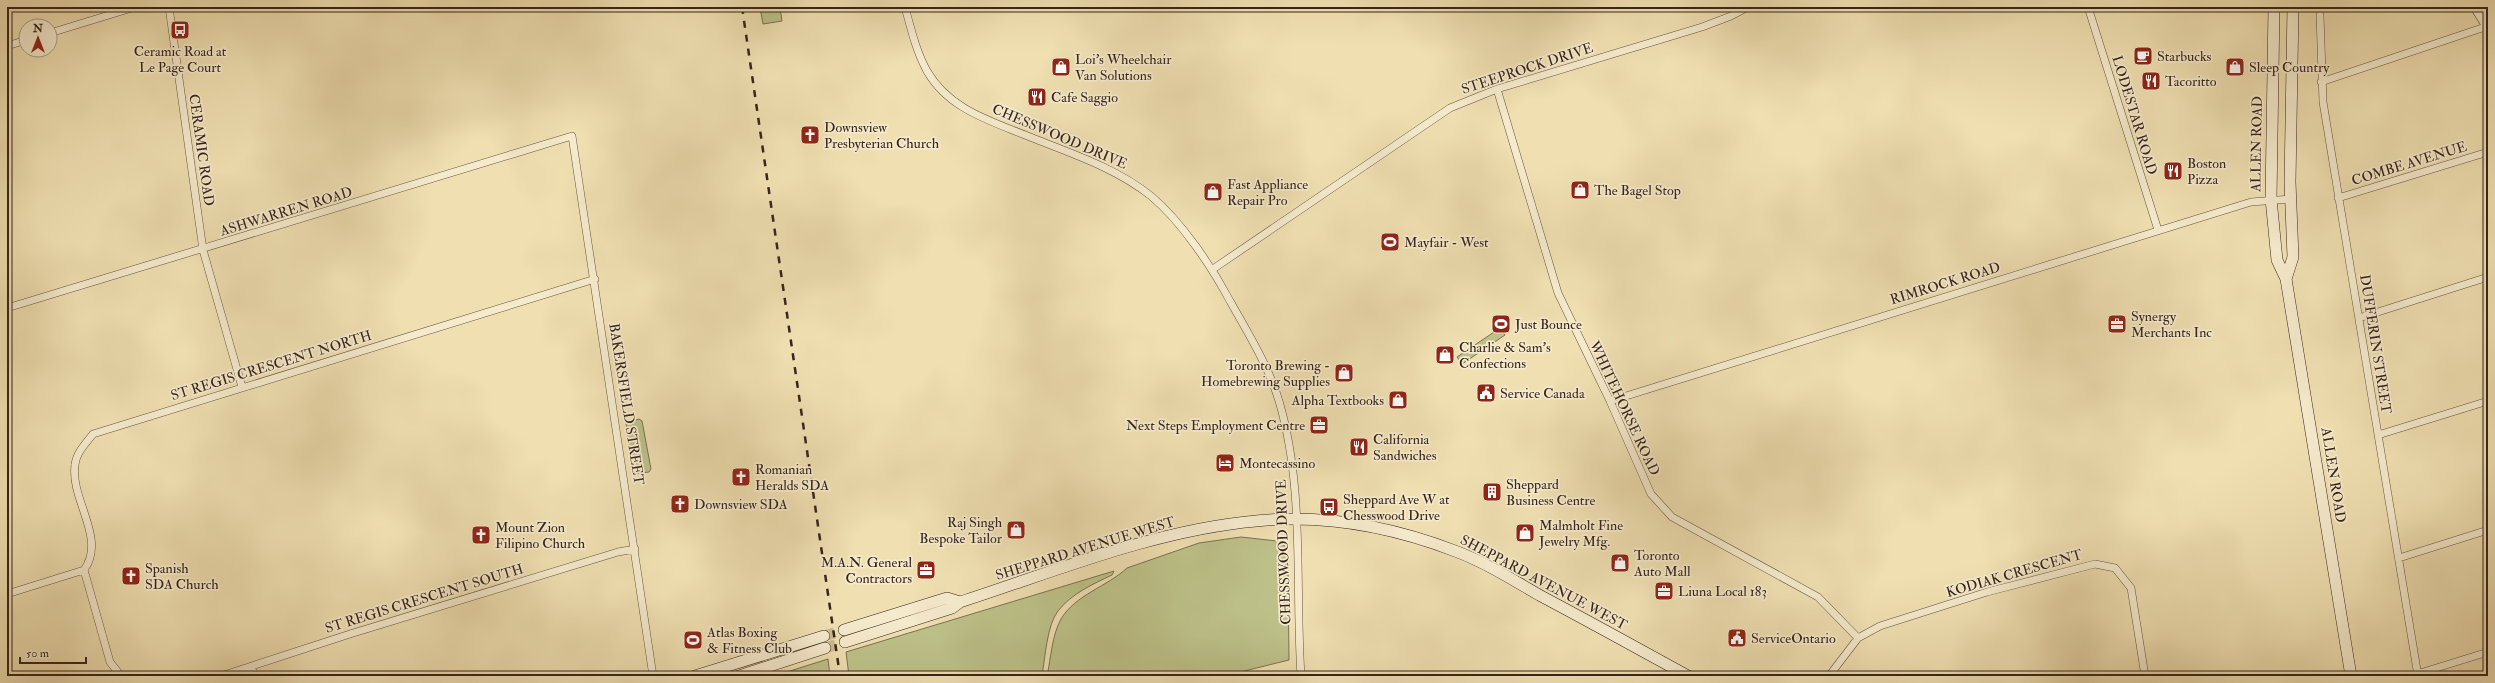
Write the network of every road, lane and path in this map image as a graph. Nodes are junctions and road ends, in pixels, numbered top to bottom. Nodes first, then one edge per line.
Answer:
1 (135, 7) edge
2 (169, 7) edge
3 (905, 7) edge
4 (1748, 7) edge
5 (2088, 7) edge
6 (2274, 7) edge
7 (2294, 7) edge
8 (2475, 7) edge
9 (2320, 15) dead end
10 (2488, 27) edge
11 (58, 31) edge
12 (18, 43) edge
13 (7, 46) edge
14 (2321, 82) junction
15 (1497, 89) junction
16 (572, 136) joint
17 (2488, 152) edge
18 (2338, 198) junction
19 (2271, 199) junction
20 (2290, 199) junction
21 (2158, 230) junction
22 (203, 250) junction
23 (1213, 269) junction
24 (2488, 277) edge
25 (595, 279) junction
26 (2286, 279) junction
27 (7, 308) edge
28 (2359, 318) junction
29 (242, 387) junction
30 (1610, 401) junction
31 (2488, 401) edge
32 (2378, 435) junction
33 (1296, 519) junction
34 (2488, 530) edge
35 (635, 549) junction
36 (2399, 558) junction
37 (84, 570) junction
38 (7, 594) edge
39 (960, 602) junction
40 (844, 630) tunnel mouth
41 (824, 636) tunnel mouth
42 (1858, 638) junction
43 (845, 642) tunnel mouth
44 (825, 648) tunnel mouth
45 (2488, 652) edge
46 (252, 666) junction
47 (2418, 675) edge
48 (121, 676) edge
49 (221, 676) edge
50 (256, 676) edge
51 (653, 676) edge
52 (695, 676) edge
53 (739, 676) edge
54 (1301, 676) edge
55 (1688, 676) edge
56 (1829, 676) edge
57 (2145, 676) edge
58 (2351, 676) edge

1 - 11 street
2 - 22 street, CERAMIC ROAD
3 - 23 street, CHESSWOOD DRIVE
4 - 15 street, STEEPROCK DRIVE
5 - 21 street, LODESTAR ROAD
6 - 19 main road, ALLEN ROAD
7 - 20 main road, ALLEN ROAD
8 - 10 street
9 - 14 street, DUFFERIN STREET
10 - 14 street
12 - 13 street
14 - 18 street, DUFFERIN STREET
15 - 23 street, STEEPROCK DRIVE
15 - 30 street, WHITEHORSE ROAD
16 - 22 street, ASHWARREN ROAD
16 - 25 street, BAKERSFIELD STREET
17 - 18 street, COMBE AVENUE
18 - 28 street, DUFFERIN STREET
19 - 20 street, RIMROCK ROAD
19 - 21 street, RIMROCK ROAD
19 - 26 main road, ALLEN ROAD
20 - 26 main road, ALLEN ROAD
21 - 30 street, RIMROCK ROAD
22 - 27 street, ASHWARREN ROAD
22 - 29 street, CERAMIC ROAD
23 - 33 street, CHESSWOOD DRIVE
24 - 28 street
25 - 29 street, ST REGIS CRESCENT NORTH
25 - 35 street, BAKERSFIELD STREET
26 - 58 main road, ALLEN ROAD
28 - 32 street, DUFFERIN STREET
29 - 37 street, ST REGIS CRESCENT NORTH
30 - 42 street, WHITEHORSE ROAD
31 - 32 street
32 - 36 street, DUFFERIN STREET
33 - 39 main road, SHEPPARD AVENUE WEST
33 - 54 street, CHESSWOOD DRIVE
33 - 55 main road, SHEPPARD AVENUE WEST
34 - 36 street
35 - 46 street, ST REGIS CRESCENT SOUTH
35 - 51 street, BAKERSFIELD STREET
36 - 47 street, DUFFERIN STREET
37 - 38 street
37 - 48 street
39 - 40 main road, SHEPPARD AVENUE WEST
39 - 43 main road, SHEPPARD AVENUE WEST
41 - 52 main road
42 - 56 street, KODIAK CRESCENT
42 - 57 street, KODIAK CRESCENT
44 - 53 main road
45 - 47 street
46 - 49 street, ST REGIS CRESCENT SOUTH
46 - 50 street

